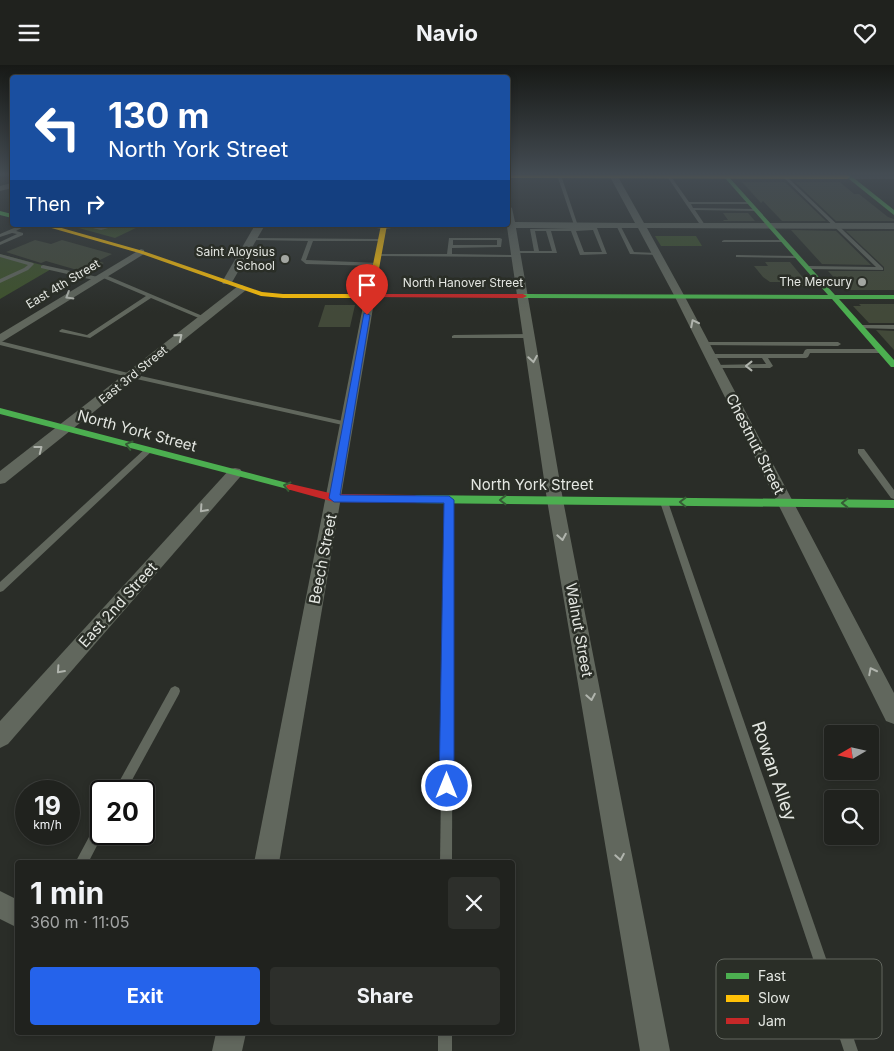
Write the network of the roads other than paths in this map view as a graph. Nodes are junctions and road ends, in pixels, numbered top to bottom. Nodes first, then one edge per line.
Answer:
1 (527, 221) edge
2 (572, 221) edge
3 (639, 221) edge
4 (700, 221) edge
5 (766, 221) edge
6 (832, 221) edge
7 (510, 224) edge
8 (618, 225) junction
9 (641, 225) junction
10 (703, 225) junction
11 (573, 226) junction
12 (770, 226) junction
13 (837, 226) junction
14 (894, 226) edge
15 (20, 227) edge
16 (51, 227) edge
17 (92, 227) edge
18 (109, 227) edge
19 (259, 227) edge
20 (384, 227) edge
21 (548, 230) junction
22 (11, 231) junction
23 (0, 236) edge
24 (252, 239) junction
25 (311, 239) junction
26 (381, 240) junction
27 (724, 241) dead end
28 (784, 241) junction
29 (0, 244) edge
30 (450, 247) junction
31 (141, 252) junction
32 (537, 253) junction
33 (516, 254) junction
34 (657, 254) junction
35 (1, 256) edge
36 (449, 256) junction
37 (738, 256) dead end
38 (798, 257) junction
39 (377, 259) junction
40 (43, 267) dead end
41 (809, 269) junction
42 (100, 277) junction
43 (0, 281) edge
44 (227, 281) junction
45 (242, 288) junction
46 (150, 295) junction
47 (370, 296) junction
48 (523, 297) junction
49 (680, 297) junction
50 (834, 297) junction
51 (894, 297) edge
52 (203, 318) junction
53 (860, 327) junction
54 (894, 327) edge
55 (62, 331) dead end
56 (454, 337) dead end
57 (530, 337) junction
58 (0, 339) edge
59 (0, 343) edge
60 (838, 344) dead end
61 (882, 351) junction
62 (710, 355) junction
63 (764, 356) junction
64 (894, 365) edge
65 (132, 376) junction
66 (0, 411) edge
67 (347, 424) junction
68 (66, 428) junction
69 (149, 450) junction
70 (861, 451) dead end
71 (235, 473) junction
72 (0, 479) edge
73 (894, 496) edge
74 (334, 498) junction
75 (449, 500) junction
76 (555, 500) junction
77 (664, 502) junction
78 (785, 503) junction
79 (894, 504) edge
80 (0, 588) edge
81 (175, 691) dead end
82 (894, 714) edge
83 (0, 737) edge
84 (126, 780) edge
85 (91, 845) edge
86 (83, 860) edge
87 (267, 860) edge
88 (446, 860) edge
89 (0, 904) edge
90 (15, 913) edge
91 (820, 959) edge
92 (231, 1035) edge
93 (445, 1035) edge
94 (847, 1039) edge
95 (227, 1051) edge
96 (445, 1051) edge
97 (655, 1051) edge
98 (851, 1051) edge

1 - 11 street
2 - 11 lane
3 - 9 street, Chestnut Street
4 - 10 lane
5 - 12 street
6 - 13 lane
7 - 33 street, Walnut Street
8 - 9 street
8 - 11 street
8 - 34 lane
9 - 10 street
9 - 34 street, Chestnut Street
10 - 12 street
11 - 11 lane
11 - 21 lane
12 - 13 street
12 - 28 street
13 - 14 street
13 - 41 lane
15 - 22 lane
16 - 31 street, North Hanover Street
17 - 18 lane
19 - 24 street
20 - 26 street, Beech Street
21 - 32 lane
21 - 32 lane
22 - 23 lane
22 - 29 lane
24 - 25 lane
24 - 44 street
25 - 26 lane
25 - 39 lane
26 - 39 street, Beech Street
27 - 28 lane
28 - 38 street
30 - 30 lane
30 - 36 lane
31 - 42 street, East 4th Street
31 - 44 street, North Hanover Street
32 - 33 lane
33 - 36 lane
33 - 48 street, Walnut Street
34 - 49 street, Chestnut Street
35 - 43 lane
36 - 39 lane
37 - 38 lane
38 - 41 street
39 - 47 street, Beech Street
40 - 42 lane
41 - 50 street
42 - 46 lane
42 -> 58 street, East 4th Street
44 - 45 street, North Hanover Street
45 - 47 street, North Hanover Street
45 - 52 street, East 3rd Street
46 - 52 lane
46 - 55 lane
47 - 48 street, North Hanover Street
47 - 67 street, Beech Street
48 - 49 street, North Hanover Street
48 - 57 street, Walnut Street
49 - 50 street, North Hanover Street
62 -> 49 street, Chestnut Street
50 - 51 street, North Hanover Street
50 - 53 street
65 -> 52 street, East 3rd Street
53 - 54 lane
53 - 61 street
56 - 57 lane
57 -> 76 street, Walnut Street
59 - 65 lane
60 - 62 lane
61 - 63 lane
61 - 64 street
62 - 63 lane
63 -> 62 lane
62 - 78 street, Chestnut Street
65 - 67 lane
65 - 68 street, East 3rd Street
66 - 68 street, North York Street
67 - 74 street, Beech Street
69 -> 68 street, North York Street
72 -> 68 street, East 3rd Street
69 - 71 street, North York Street
69 - 80 lane
70 - 73 lane
74 -> 71 street, North York Street
71 -> 83 street, East 2nd Street
74 - 75 street, North York Street
74 - 87 street, Beech Street
76 -> 75 street, North York Street
75 - 88 lane
76 - 77 street, North York Street
76 -> 97 street, Walnut Street
78 -> 77 street, North York Street
77 - 91 lane, Rowan Alley
79 -> 78 street, North York Street
82 -> 78 street, Chestnut Street
81 - 84 lane
85 - 86 lane
89 - 90 street
92 - 95 street
93 - 96 lane
94 - 98 lane, Rowan Alley

